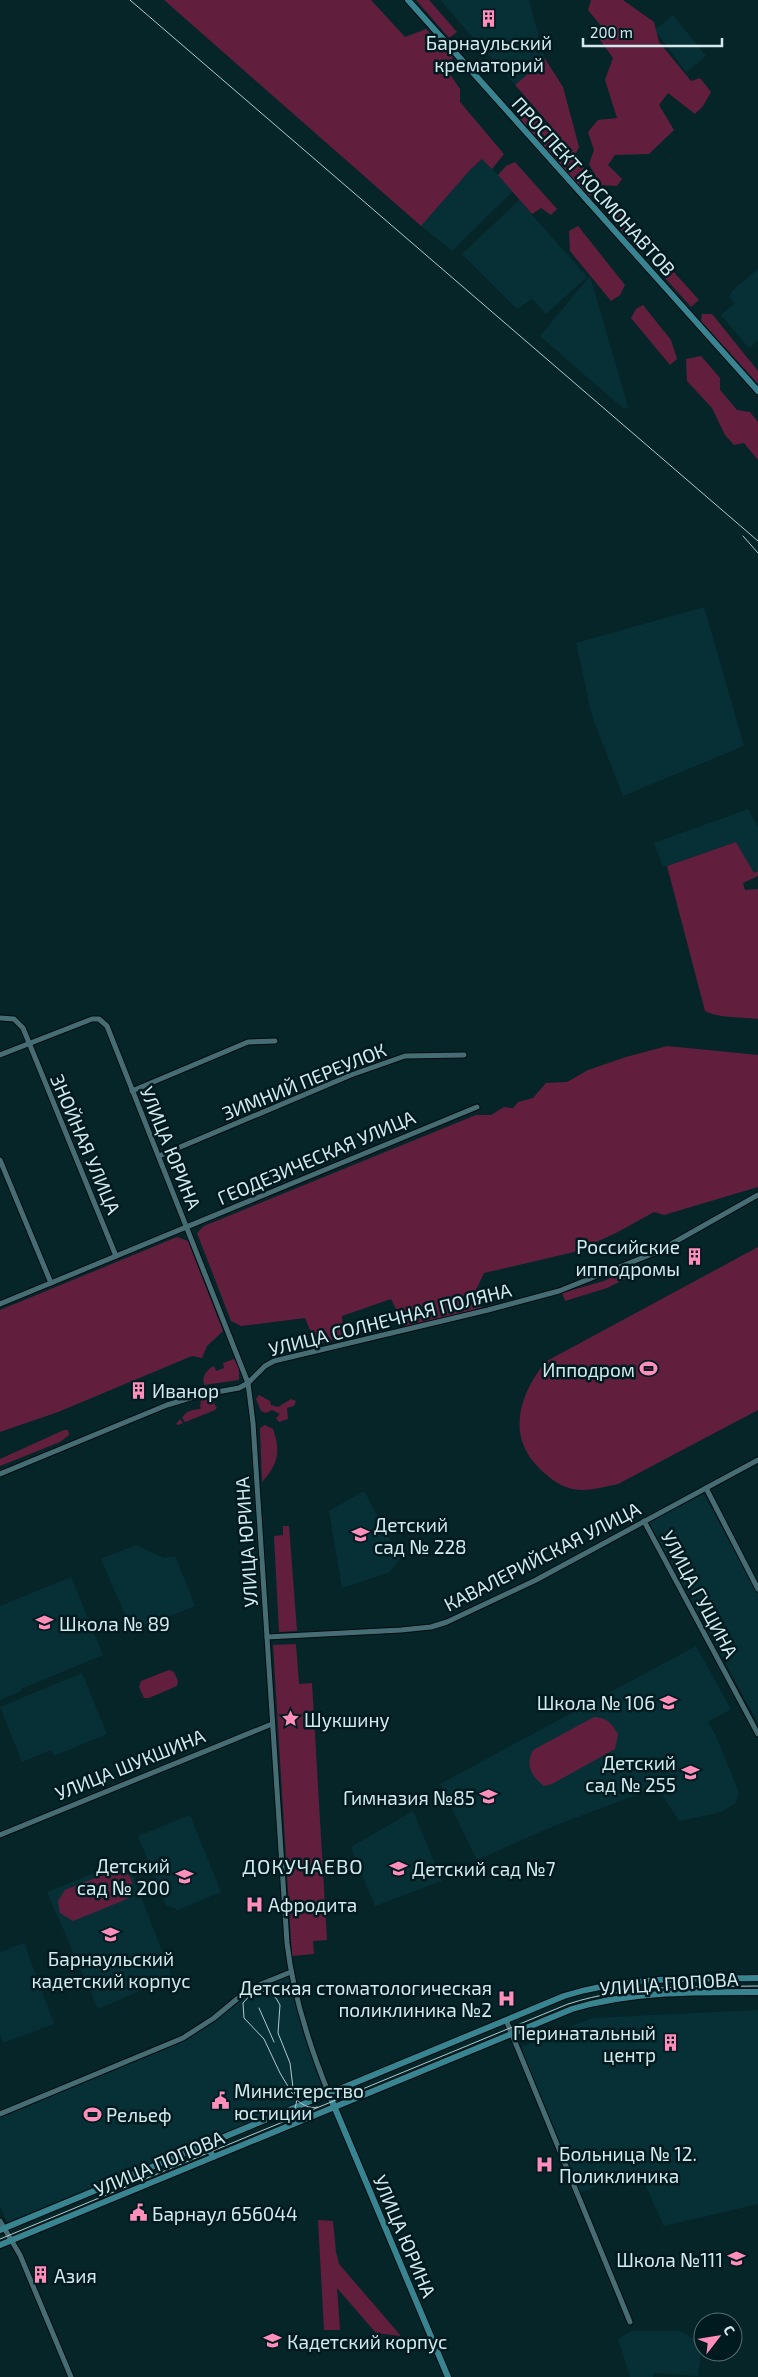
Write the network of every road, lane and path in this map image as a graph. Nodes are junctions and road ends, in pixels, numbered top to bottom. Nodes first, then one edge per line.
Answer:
1 (408, 0) edge
2 (758, 391) edge
3 (0, 1018) edge
4 (274, 1041) dead end
5 (28, 1044) junction
6 (0, 1055) edge
7 (464, 1055) dead end
8 (132, 1091) junction
9 (477, 1107) dead end
10 (159, 1156) junction
11 (0, 1160) edge
12 (758, 1195) edge
13 (186, 1227) junction
14 (116, 1256) junction
15 (51, 1283) junction
16 (0, 1304) edge
17 (248, 1383) junction
18 (758, 1460) edge
19 (0, 1474) edge
20 (706, 1488) junction
21 (644, 1521) junction
22 (758, 1589) edge
23 (267, 1638) junction
24 (272, 1724) junction
25 (758, 1734) edge
26 (0, 1835) edge
27 (291, 1972) junction
28 (758, 1978) edge
29 (758, 1992) edge
30 (506, 2020) junction
31 (511, 2034) junction
32 (329, 2094) junction
33 (335, 2107) junction
34 (0, 2114) edge
35 (207, 2144) junction
36 (213, 2157) junction
37 (0, 2221) edge
38 (3, 2229) edge
39 (13, 2240) junction
40 (0, 2245) edge
41 (630, 2322) dead end
42 (71, 2377) edge
43 (448, 2377) edge

1 - 2 main road, ПРОСПЕКТ КОСМОНАВТОВ
3 - 5 street, ЗНОЙНАЯ УЛИЦА
4 - 8 street
5 - 6 street
5 - 8 street, УЛИЦА ЮРИНА
5 - 14 street, ЗНОЙНАЯ УЛИЦА
7 - 10 street, ЗИМНИЙ ПЕРЕУЛОК
8 - 10 street, УЛИЦА ЮРИНА
9 - 13 street, ГЕОДЕЗИЧЕСКАЯ УЛИЦА
10 - 13 street, УЛИЦА ЮРИНА
11 - 15 street
12 - 17 street, УЛИЦА СОЛНЕЧНАЯ ПОЛЯНА
13 - 14 street, ГЕОДЕЗИЧЕСКАЯ УЛИЦА
13 - 17 street, УЛИЦА ЮРИНА
14 - 15 street, ГЕОДЕЗИЧЕСКАЯ УЛИЦА
15 - 16 street, ГЕОДЕЗИЧЕСКАЯ УЛИЦА
17 - 19 street, УЛИЦА СОЛНЕЧНАЯ ПОЛЯНА
17 - 23 street, УЛИЦА ЮРИНА
18 - 20 street, КАВАЛЕРИЙСКАЯ УЛИЦА
20 - 21 street, КАВАЛЕРИЙСКАЯ УЛИЦА
20 - 22 street
21 - 23 street, КАВАЛЕРИЙСКАЯ УЛИЦА
21 - 25 street, УЛИЦА ГУЩИНА
23 - 24 street, УЛИЦА ЮРИНА
24 - 26 street, УЛИЦА ШУКШИНА
24 - 27 street, УЛИЦА ЮРИНА
27 - 32 street, УЛИЦА ЮРИНА
27 - 34 street
28 - 30 main road, УЛИЦА ПОПОВА
29 - 31 main road, УЛИЦА ПОПОВА
30 - 31 street
30 - 32 main road, УЛИЦА ПОПОВА
31 - 33 main road, УЛИЦА ПОПОВА
31 - 41 street
32 - 33 main road, УЛИЦА ЮРИНА
32 - 35 main road, УЛИЦА ПОПОВА
33 - 36 main road, УЛИЦА ПОПОВА
33 - 43 main road, УЛИЦА ЮРИНА
35 - 36 main road
35 - 38 main road, УЛИЦА ПОПОВА
36 - 39 main road, УЛИЦА ПОПОВА
37 - 38 street
38 - 39 street
39 - 40 main road, УЛИЦА ПОПОВА
39 - 42 street

